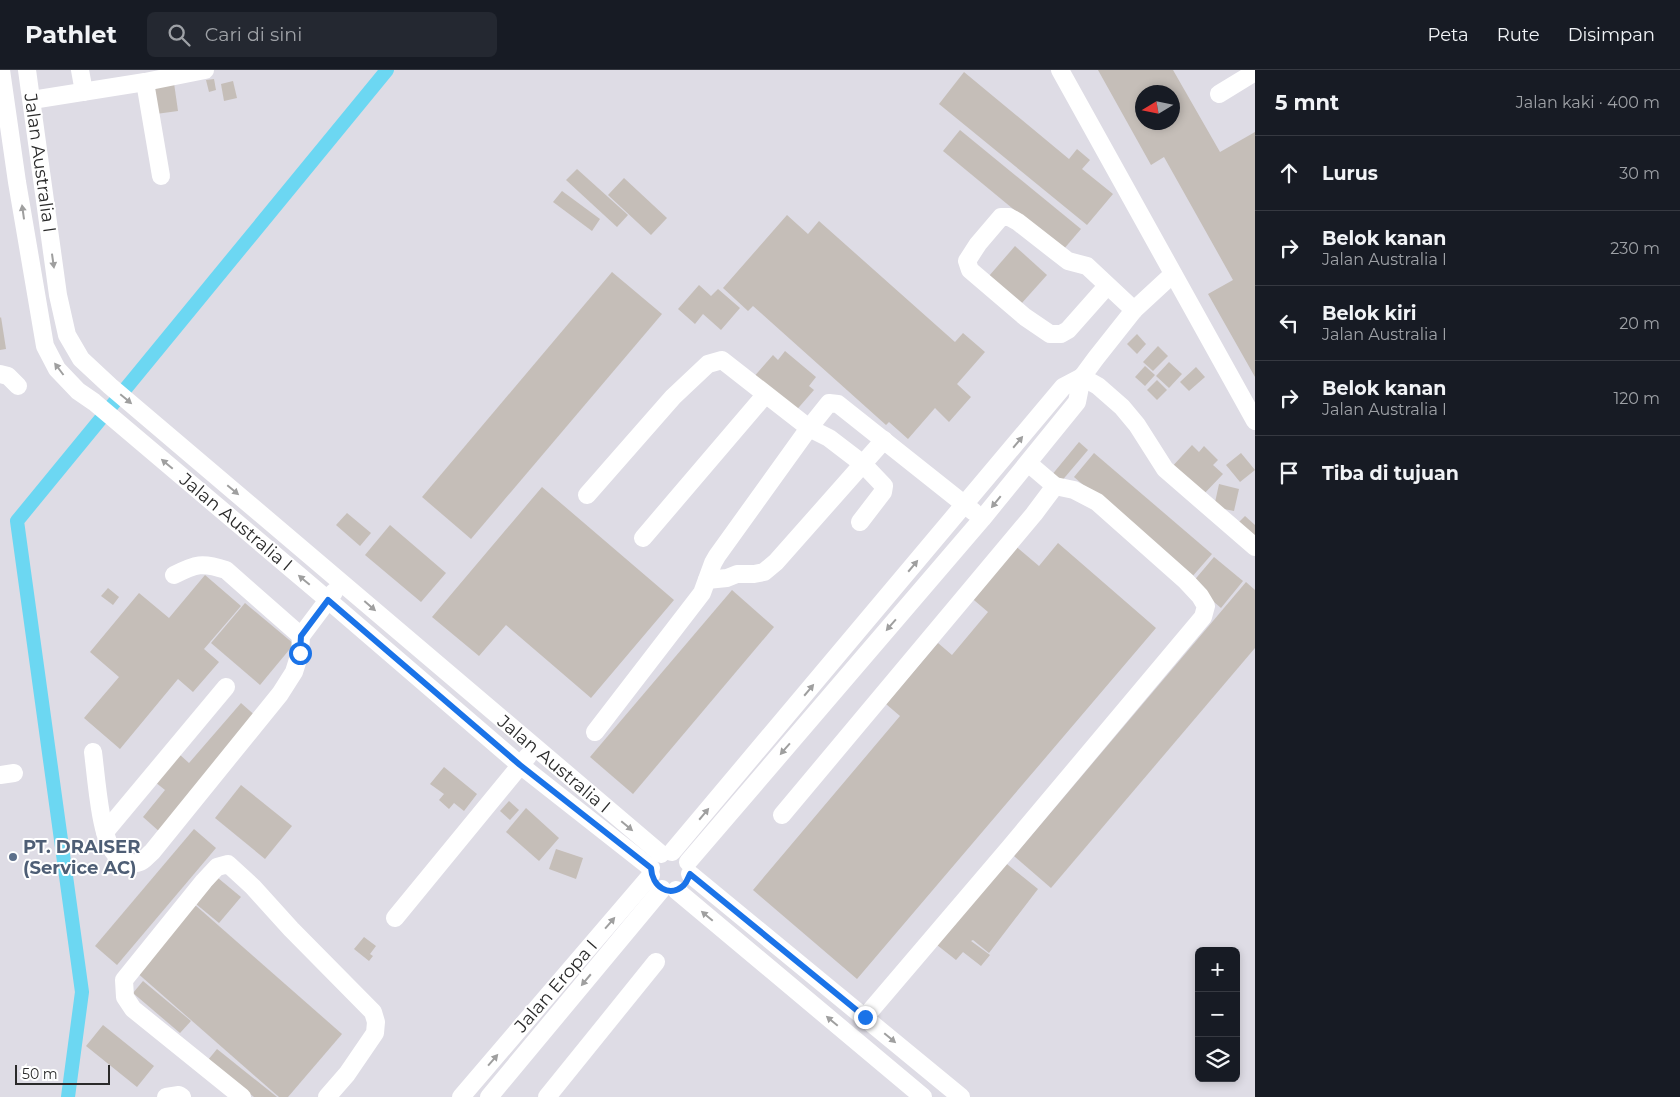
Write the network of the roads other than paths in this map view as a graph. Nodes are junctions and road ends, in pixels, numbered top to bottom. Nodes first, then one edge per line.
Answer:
1 (1, 70) edge
2 (27, 70) edge
3 (80, 70) edge
4 (205, 70) edge
5 (1060, 70) edge
6 (1255, 72) edge
7 (145, 82) junction
8 (84, 92) junction
9 (1219, 94) dead end
10 (32, 100) junction
11 (37, 144) junction
12 (6, 148) edge
13 (161, 176) dead end
14 (1173, 274) junction
15 (1107, 286) junction
16 (1134, 310) junction
17 (0, 374) edge
18 (1082, 377) junction
19 (18, 386) dead end
20 (765, 395) junction
21 (1255, 421) edge
22 (809, 428) junction
23 (884, 440) junction
24 (1028, 462) junction
25 (863, 464) junction
26 (1055, 486) junction
27 (587, 495) dead end
28 (965, 506) junction
29 (982, 519) junction
30 (860, 522) dead end
31 (643, 538) dead end
32 (1255, 548) edge
33 (174, 575) dead end
34 (707, 580) junction
35 (342, 582) junction
36 (328, 600) junction
37 (301, 636) junction
38 (226, 687) dead end
39 (595, 732) dead end
40 (535, 749) junction
41 (93, 752) dead end
42 (520, 765) junction
43 (782, 815) dead end
44 (105, 832) junction
45 (689, 868) junction
46 (662, 872) junction
47 (395, 918) dead end
48 (656, 962) dead end
49 (865, 1017) junction
50 (166, 1097) edge
51 (182, 1097) edge
52 (242, 1097) edge
53 (327, 1097) edge
54 (461, 1097) edge
55 (489, 1097) edge
56 (547, 1097) edge
57 (923, 1097) edge
58 (961, 1097) edge

1 - 12 lane, Jalan Australia I
2 - 10 lane, Jalan Australia I
3 - 8 lane
4 - 7 lane
5 - 14 lane
6 - 9 lane
7 - 8 lane
7 - 13 lane
8 - 10 lane
10 - 11 lane, Jalan Australia I
11 - 12 lane
11 -> 35 lane, Jalan Australia I
36 -> 12 lane, Jalan Australia I
14 - 16 lane
14 - 21 lane
15 - 15 lane
15 - 16 lane
16 - 18 lane
17 - 19 lane
18 - 24 lane
28 -> 18 lane
18 - 32 lane
20 - 22 lane
20 - 27 lane
20 - 31 lane
22 - 23 lane
22 - 25 lane
22 - 34 lane
23 - 25 lane
23 - 28 lane
24 - 26 lane
24 -> 29 lane
25 - 30 lane
25 - 34 lane
26 - 43 lane
26 - 49 lane
28 - 29 lane
46 -> 28 lane
29 -> 45 lane
33 - 37 lane
34 - 39 lane
35 - 36 lane
35 -> 40 lane, Jalan Australia I
36 - 37 lane
36 - 42 lane, Jalan Australia I
37 - 44 lane
38 - 44 lane
40 - 42 lane
40 -> 46 lane, Jalan Australia I
41 - 44 lane
42 - 46 lane, Jalan Australia I
42 - 47 lane
45 - 46 lane, Jalan Australia I
45 - 46 lane
45 - 49 lane, Jalan Australia I
54 -> 46 lane, Jalan Eropa I
46 -> 55 lane, Jalan Eropa I
57 -> 46 lane, Jalan Australia I
48 - 56 lane
49 -> 58 lane, Jalan Australia I
50 - 51 lane
52 - 53 lane

